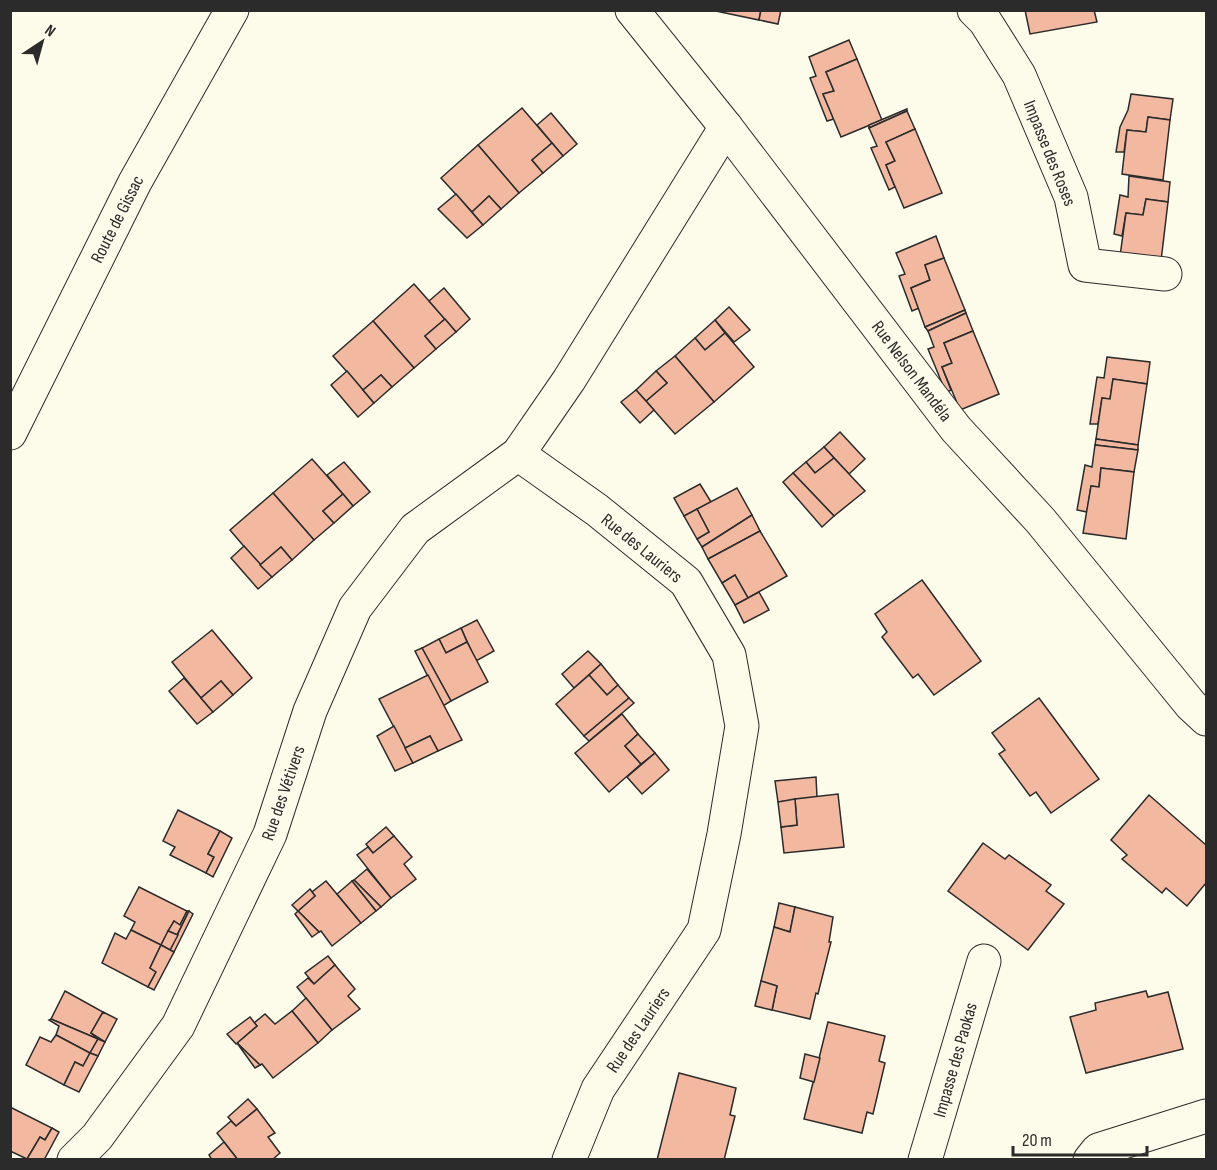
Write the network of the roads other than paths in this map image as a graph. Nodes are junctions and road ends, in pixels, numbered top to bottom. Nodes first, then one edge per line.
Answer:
1 (232, 10) edge
2 (632, 10) edge
3 (974, 10) edge
4 (726, 128) junction
5 (1165, 274) dead end
6 (10, 433) edge
7 (518, 454) junction
8 (1206, 719) edge
9 (984, 961) dead end
10 (1206, 1116) edge
11 (74, 1160) edge
12 (569, 1160) edge
13 (926, 1160) edge
14 (1090, 1160) edge

1 - 6 street, Route de Gissac
2 - 4 street, Rue Nelson Mandéla
3 - 5 street, Impasse des Roses
4 - 7 street
4 - 8 street, Rue Nelson Mandéla
7 - 11 street, Rue des Vétivers
7 - 12 street, Rue des Lauriers
9 - 13 street, Impasse des Paokas
10 - 14 street

